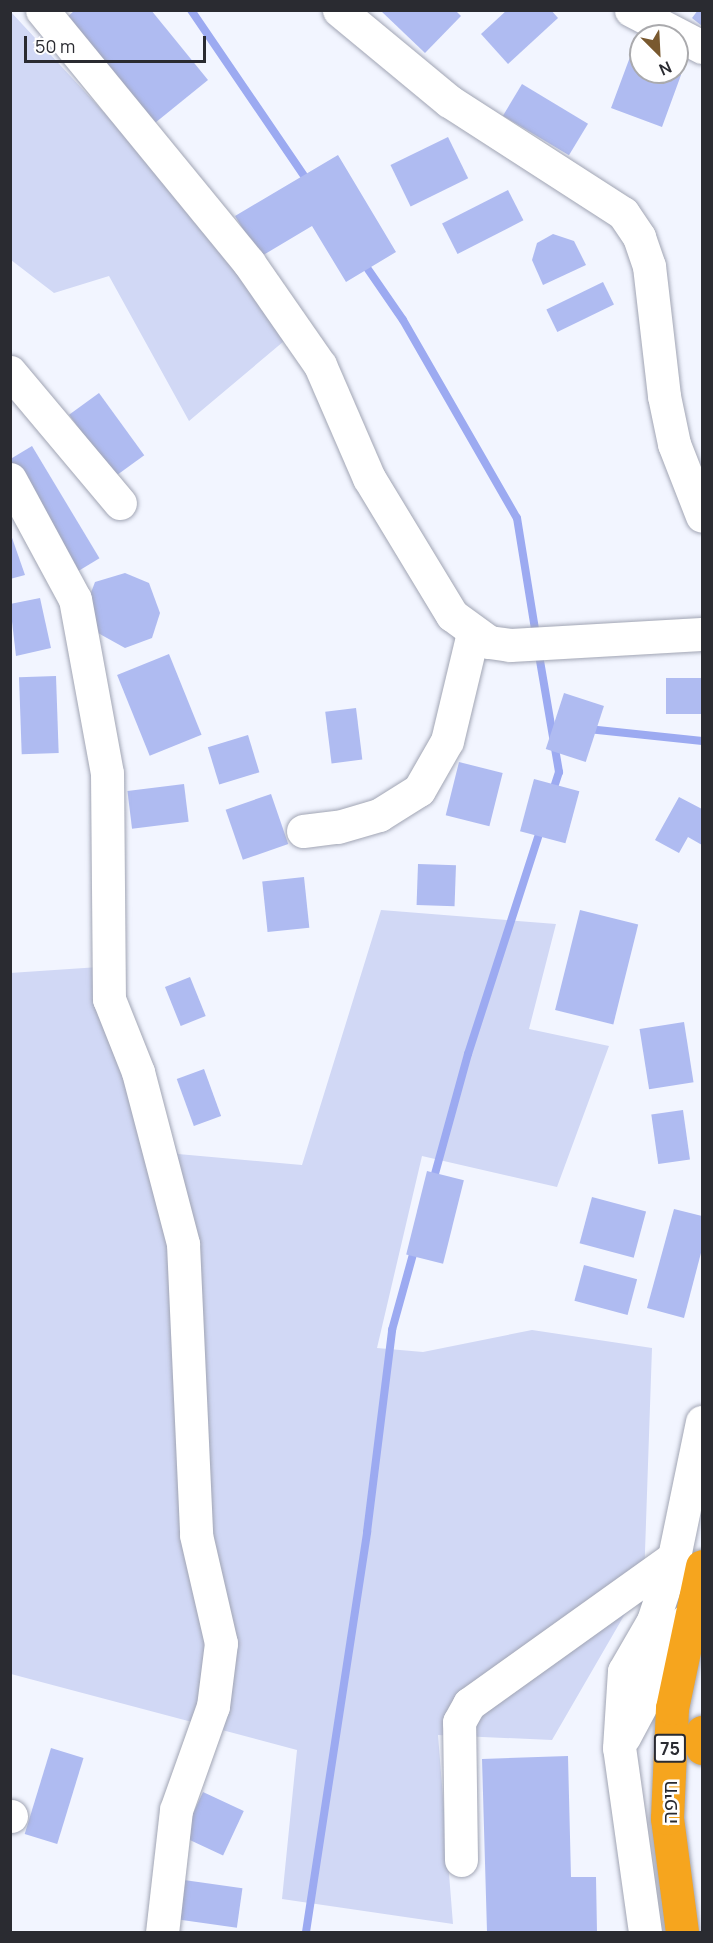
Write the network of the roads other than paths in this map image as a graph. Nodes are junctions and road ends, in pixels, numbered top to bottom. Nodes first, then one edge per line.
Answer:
1 (42, 10) edge
2 (339, 10) edge
3 (631, 10) edge
4 (702, 47) edge
5 (10, 372) edge
6 (10, 479) edge
7 (120, 503) dead end
8 (702, 516) edge
9 (473, 633) junction
10 (702, 634) edge
11 (303, 831) dead end
12 (702, 1422) edge
13 (688, 1561) edge
14 (695, 1604) junction
15 (702, 1734) edge
16 (619, 1748) junction
17 (702, 1748) edge
18 (461, 1860) dead end
19 (162, 1932) edge
20 (645, 1932) edge
21 (681, 1932) edge

1 - 9 street
2 - 8 street
3 - 4 street
5 - 7 street
6 - 19 street
9 - 10 street
9 - 11 street
12 - 13 street
13 - 14 highway, חיפה / 75
13 - 16 street
13 - 18 street
14 - 16 street
14 - 21 highway, חיפה / 75
15 - 17 highway
16 - 20 street

